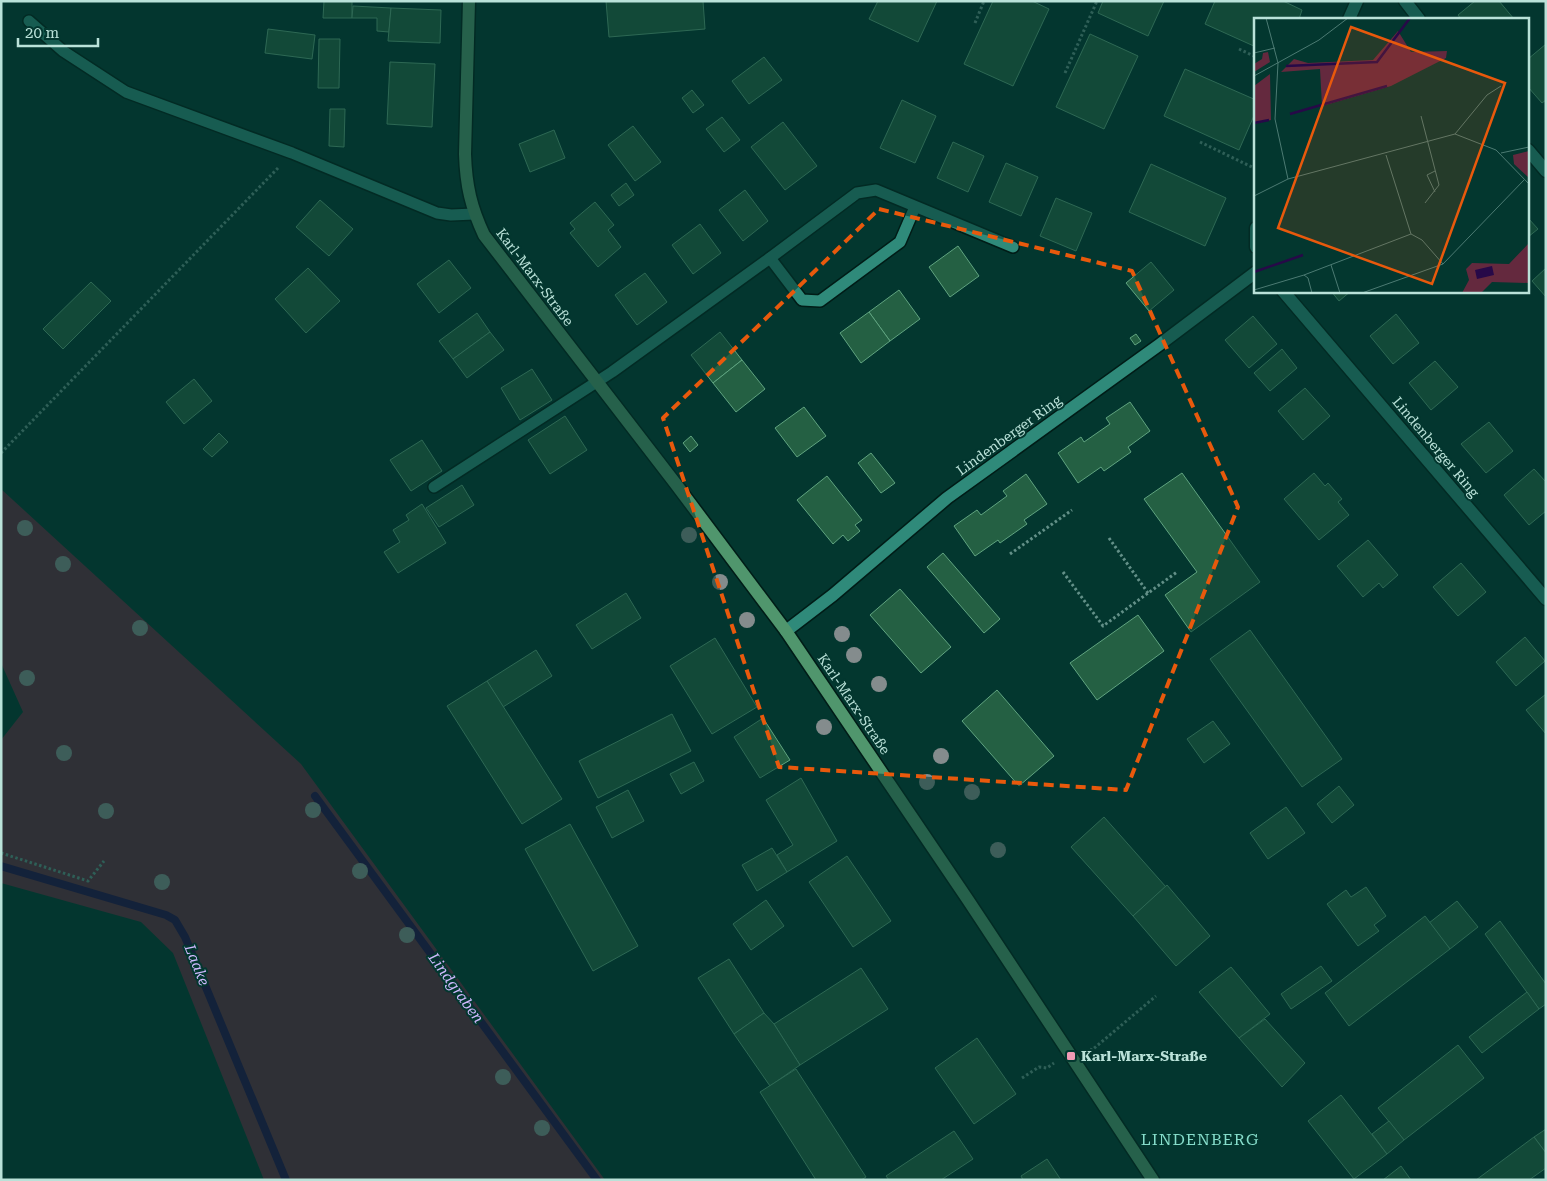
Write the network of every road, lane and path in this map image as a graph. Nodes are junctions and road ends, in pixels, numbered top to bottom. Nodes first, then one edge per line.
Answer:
1 (469, 1) edge
2 (984, 1) edge
3 (1098, 1) edge
4 (1358, 1) edge
5 (1405, 1) edge
6 (1350, 18) edge
7 (1418, 18) edge
8 (29, 20) dead end
9 (975, 23) dead end
10 (1239, 49) dead end
11 (1254, 56) edge
12 (1065, 73) dead end
13 (1200, 142) dead end
14 (1530, 152) edge
15 (292, 153) junction
16 (1254, 168) edge
17 (1546, 171) edge
18 (915, 207) junction
19 (474, 214) junction
20 (1013, 247) dead end
21 (770, 258) junction
22 (1254, 274) edge
23 (1284, 292) edge
24 (596, 382) junction
25 (1, 453) edge
26 (434, 487) dead end
27 (1072, 510) dead end
28 (1109, 538) dead end
29 (1010, 554) dead end
30 (1063, 572) dead end
31 (1177, 572) dead end
32 (1148, 593) junction
33 (1546, 599) edge
34 (786, 631) junction
35 (1, 853) edge
36 (104, 861) dead end
37 (1156, 996) dead end
38 (1069, 1053) junction
39 (1022, 1078) dead end
40 (1153, 1180) edge

1 - 19 street, Karl-Marx-Straße
2 - 9 path
3 - 12 path
4 - 6 street
5 - 7 street
8 - 15 lane
10 - 11 path
13 - 16 path
14 - 17 street
15 - 19 lane
15 - 25 path
18 - 20 lane
18 - 21 lane
18 - 21 lane
19 - 24 street, Karl-Marx-Straße
21 - 24 lane
22 - 34 street, Lindenberger Ring
23 - 33 street, Lindenberger Ring
24 - 26 lane
24 - 34 street, Karl-Marx-Straße
27 - 29 path
28 - 32 path
30 - 32 path
31 - 32 path
34 - 38 street, Karl-Marx-Straße
35 - 36 path
37 - 38 path
38 - 39 path
38 - 40 street, Karl-Marx-Straße

